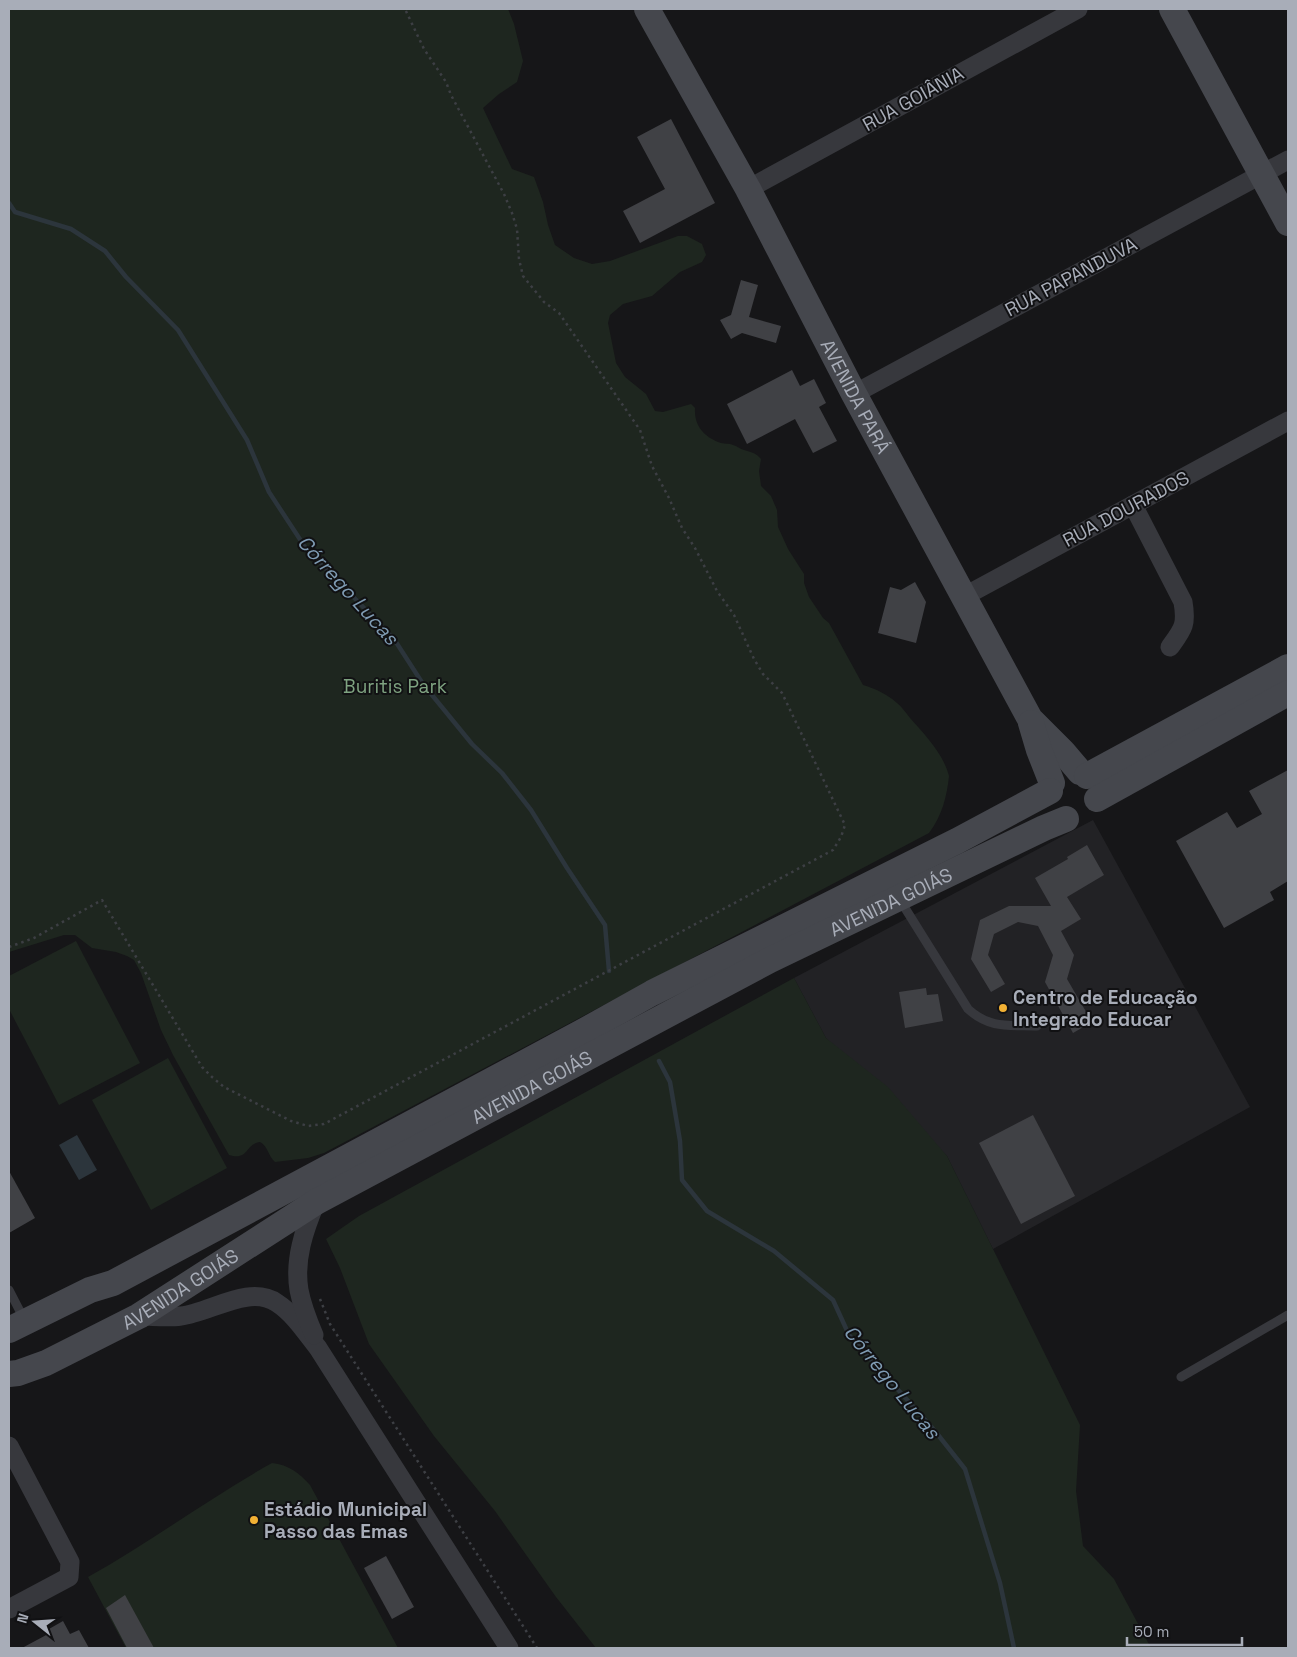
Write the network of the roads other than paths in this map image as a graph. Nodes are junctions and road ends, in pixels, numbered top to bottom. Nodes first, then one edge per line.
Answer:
1 (647, 9) edge
2 (1078, 9) edge
3 (1172, 9) edge
4 (1288, 160) edge
5 (1262, 175) junction
6 (748, 189) junction
7 (1288, 223) edge
8 (854, 394) junction
9 (1288, 421) edge
10 (1133, 505) junction
11 (963, 597) junction
12 (1170, 647) dead end
13 (1288, 667) edge
14 (1288, 693) edge
15 (1030, 720) junction
16 (1083, 774) junction
17 (1051, 787) junction
18 (1097, 799) junction
19 (1066, 819) junction
20 (898, 898) junction
21 (1037, 1026) dead end
22 (316, 1202) junction
23 (113, 1283) junction
24 (9, 1290) edge
25 (1288, 1314) edge
26 (132, 1319) junction
27 (17, 1326) edge
28 (318, 1348) junction
29 (10, 1375) edge
30 (1181, 1377) dead end
31 (9, 1446) edge
32 (9, 1609) edge
33 (509, 1648) edge

1 - 6 main road, AVENIDA PARÁ
2 - 6 street, RUA GOIÂNIA
3 - 5 main road
4 - 5 street, RUA PAPANDUVA
5 - 7 main road
5 - 8 street, RUA PAPANDUVA
6 - 8 main road, AVENIDA PARÁ
8 - 11 main road, AVENIDA PARÁ
9 - 10 street, RUA DOURADOS
10 - 11 street, RUA DOURADOS
10 - 12 street
11 - 15 main road, AVENIDA PARÁ
13 - 16 main road
14 - 18 main road
15 - 16 main road, AVENIDA PARÁ
15 - 17 main road
16 - 17 main road
16 - 18 main road
17 - 19 main road
17 - 23 main road, AVENIDA GOIÁS
18 - 19 main road
19 - 20 main road, AVENIDA GOIÁS
20 - 21 lane
20 - 22 main road, AVENIDA GOIÁS
22 - 26 main road, AVENIDA GOIÁS
22 - 28 street
23 - 26 main road
23 - 27 main road, AVENIDA GOIÁS
24 - 27 lane
25 - 30 lane
26 - 28 street
26 - 29 main road, AVENIDA GOIÁS
28 - 33 street
31 - 32 street

